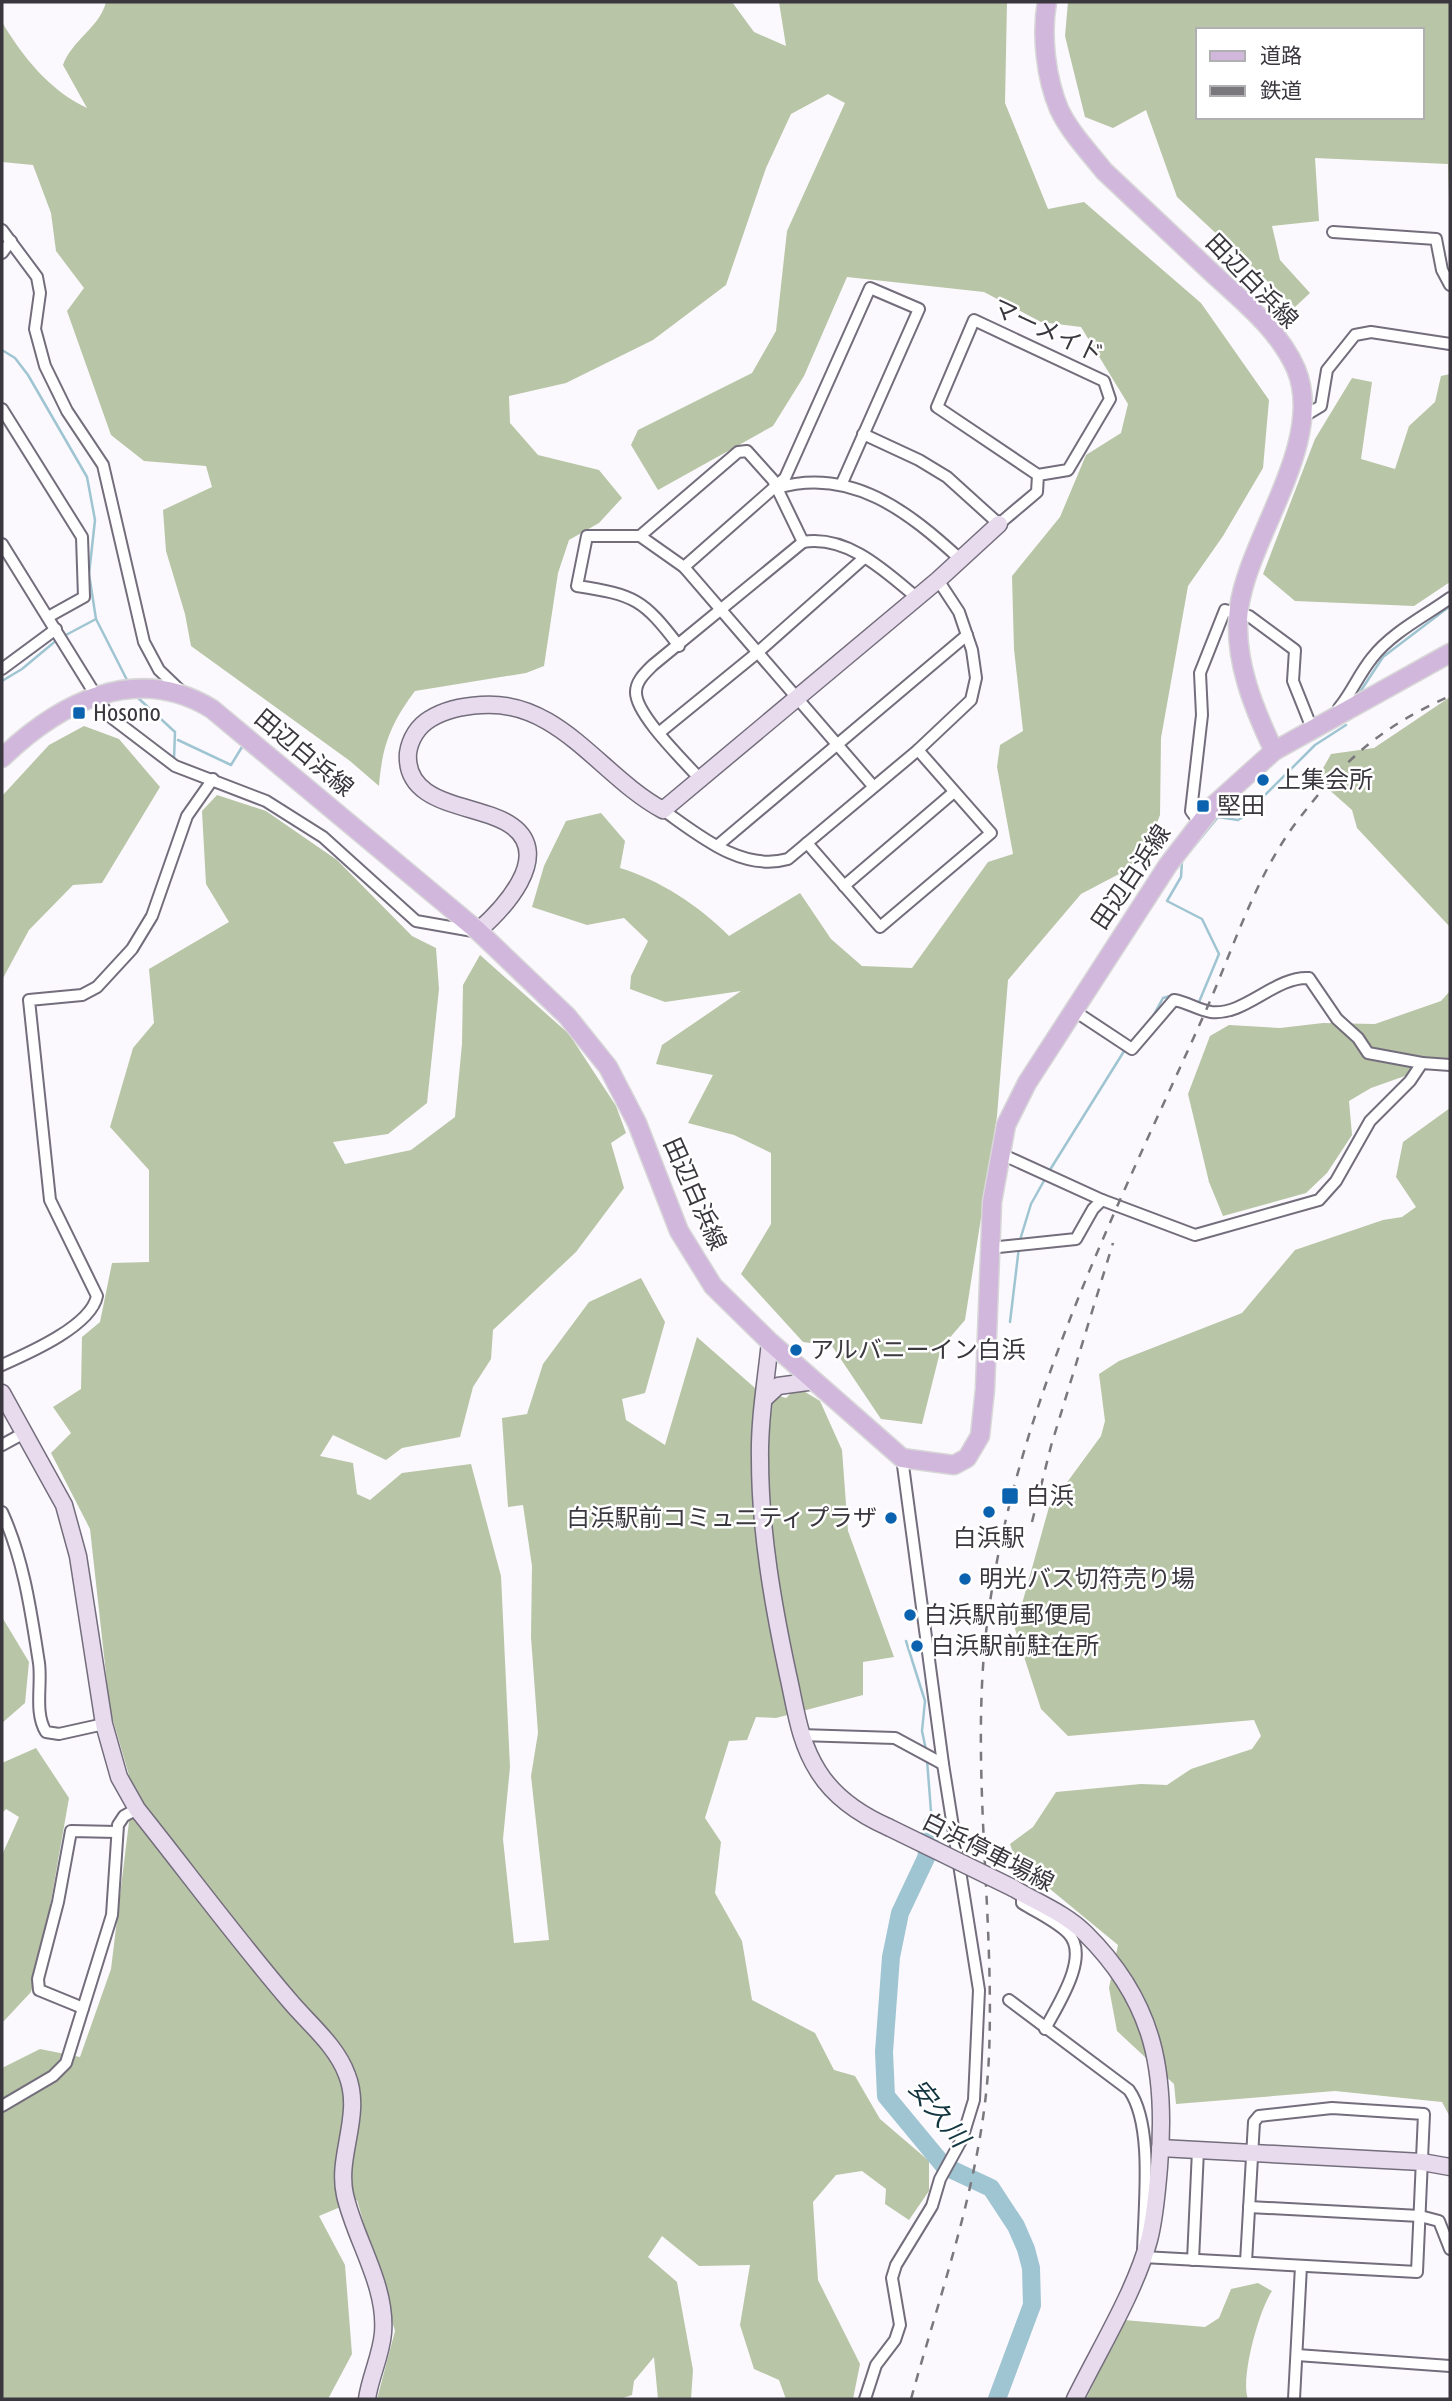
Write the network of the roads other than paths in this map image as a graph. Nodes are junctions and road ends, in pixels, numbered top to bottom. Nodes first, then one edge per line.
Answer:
1 (1047, 2) edge
2 (2, 229) edge
3 (1333, 232) dead end
4 (11, 241) junction
5 (2, 253) edge
6 (1450, 285) edge
7 (1450, 344) edge
8 (2, 409) edge
9 (1301, 418) junction
10 (863, 434) junction
11 (1038, 475) junction
12 (842, 482) junction
13 (777, 488) junction
14 (999, 524) junction
15 (640, 536) junction
16 (803, 541) junction
17 (2, 544) edge
18 (864, 558) junction
19 (961, 560) junction
20 (684, 567) junction
21 (938, 580) junction
22 (916, 597) junction
23 (1450, 598) edge
24 (721, 610) junction
25 (1239, 611) junction
26 (48, 617) junction
27 (57, 630) junction
28 (967, 635) junction
29 (679, 646) junction
30 (757, 653) junction
31 (1450, 653) edge
32 (2, 669) edge
33 (94, 695) junction
34 (185, 695) junction
35 (796, 699) junction
36 (1340, 716) junction
37 (1313, 731) junction
38 (660, 732) junction
39 (837, 745) junction
40 (918, 750) junction
41 (1274, 751) junction
42 (2, 758) edge
43 (213, 779) junction
44 (700, 779) junction
45 (873, 786) junction
46 (954, 792) junction
47 (663, 810) junction
48 (1199, 822) junction
49 (807, 843) junction
50 (717, 846) junction
51 (844, 886) junction
52 (478, 931) junction
53 (1073, 1010) junction
54 (1422, 1063) junction
55 (1450, 1065) edge
56 (999, 1153) junction
57 (1102, 1200) junction
58 (989, 1248) junction
59 (770, 1342) junction
60 (2, 1365) edge
61 (816, 1381) junction
62 (2, 1392) edge
63 (764, 1399) junction
64 (24, 1433) junction
65 (2, 1445) edge
66 (902, 1458) junction
67 (2, 1512) edge
68 (104, 1724) junction
69 (800, 1735) junction
70 (943, 1764) junction
71 (137, 1809) junction
72 (117, 1832) junction
73 (1018, 1891) junction
74 (1009, 2000) dead end
75 (83, 2008) junction
76 (1045, 2029) junction
77 (2, 2106) edge
78 (1160, 2148) junction
79 (1198, 2150) junction
80 (1252, 2153) junction
81 (1422, 2162) junction
82 (1450, 2167) edge
83 (1249, 2207) junction
84 (1420, 2217) junction
85 (1450, 2249) edge
86 (1143, 2258) junction
87 (1192, 2260) junction
88 (1246, 2262) junction
89 (1301, 2266) junction
90 (1297, 2355) junction
91 (1450, 2366) edge
92 (367, 2399) edge
93 (864, 2399) edge
94 (1075, 2399) edge
95 (1294, 2399) edge

1 - 9 main road, 田辺白浜線
2 - 4 street
3 - 6 street
4 - 5 street
4 - 34 street
7 - 9 street
8 - 26 street
9 - 25 main road, 田辺白浜線
10 - 12 street
10 - 13 street
10 - 14 street
11 - 11 street, マーメイド
11 - 14 street
12 - 13 street
12 - 19 street
13 - 15 street
13 - 16 street
13 - 20 street
14 - 19 street
15 - 20 street
15 - 29 street
16 - 18 street
16 - 24 street
17 - 26 street
18 - 22 street
18 - 30 street
19 - 21 street
20 - 24 street
21 - 22 street
21 - 28 street
22 - 35 street
23 - 36 street
24 - 29 street
24 - 30 street
25 - 37 street
25 - 41 main road, 田辺白浜線
25 - 48 street
26 - 27 street
27 - 32 street
27 - 33 street
28 - 39 street
28 - 40 street
29 - 38 street
30 - 35 street
30 - 38 street
31 - 36 main road, 田辺白浜線
33 - 34 main road, 田辺白浜線
33 - 42 main road, 田辺白浜線
33 - 43 street
34 - 52 main road, 田辺白浜線
35 - 39 street
35 - 44 street
36 - 37 main road, 田辺白浜線
37 - 41 main road, 田辺白浜線
38 - 44 street
39 - 45 street
39 - 50 street
40 - 45 street
40 - 46 street
41 - 48 main road, 田辺白浜線
43 - 52 street
43 - 60 street
44 - 47 street
45 - 49 street
46 - 51 street
46 - 51 street
47 - 50 street
47 - 52 street
48 - 53 main road, 田辺白浜線
49 - 50 street
49 - 51 street
52 - 59 main road, 田辺白浜線
53 - 54 street
53 - 56 main road, 田辺白浜線
54 - 55 street
54 - 57 street
56 - 57 street
56 - 58 main road, 田辺白浜線
57 - 58 street
58 - 66 main road, 田辺白浜線
59 - 61 main road, 田辺白浜線
59 - 63 street, 白浜停車場線
61 - 63 street
61 - 66 main road, 田辺白浜線
62 - 64 street
63 - 69 street, 白浜停車場線
64 - 65 street
64 - 68 street
66 - 70 street
67 - 68 street
68 - 71 street
69 - 70 street
69 - 73 street, 白浜停車場線, bridge
70 - 93 street
71 - 72 street
71 - 92 street
72 - 75 street
72 - 75 street
73 - 76 street
73 - 78 street, 白浜停車場線
74 - 76 street
75 - 77 street
76 - 86 street
78 - 79 street
78 - 86 street, 白浜停車場線
79 - 80 street
79 - 87 street
80 - 81 street
80 - 81 street
80 - 83 street
81 - 82 street
81 - 84 street
83 - 84 street
83 - 88 street
84 - 85 street
84 - 89 street
86 - 87 street
86 - 94 street, 白浜停車場線
87 - 88 street
88 - 89 street
89 - 90 street
90 - 91 street
90 - 95 street

